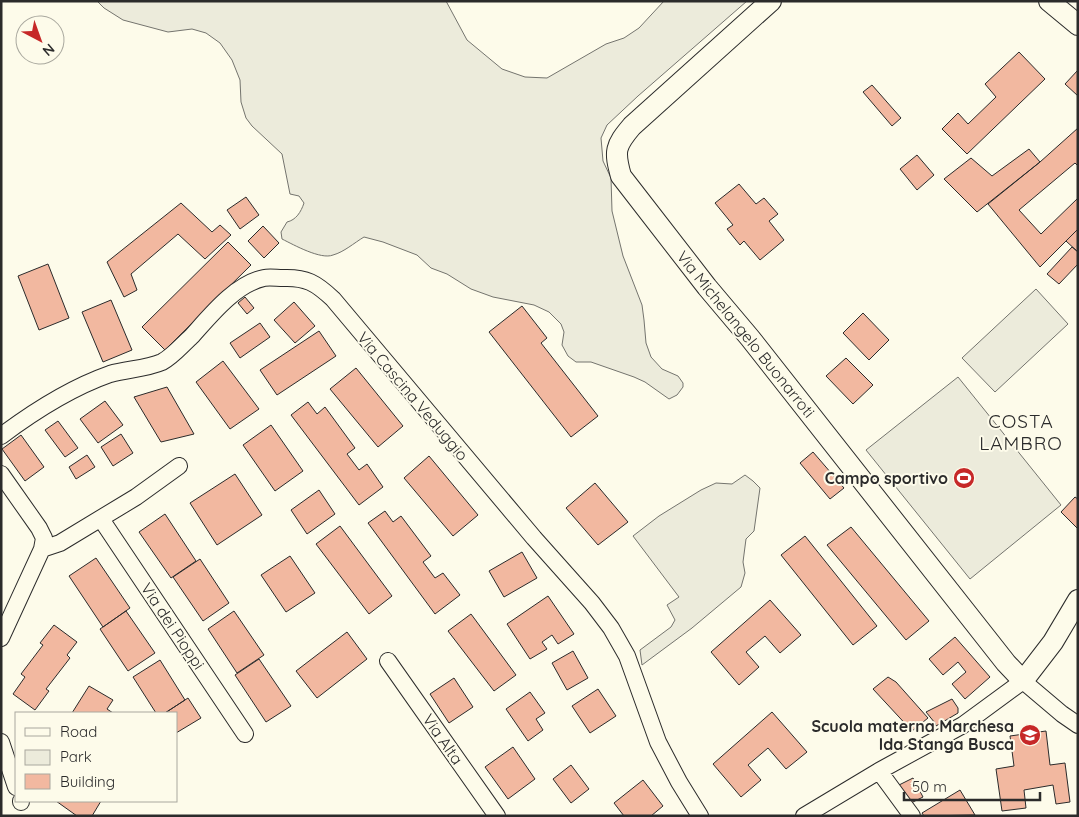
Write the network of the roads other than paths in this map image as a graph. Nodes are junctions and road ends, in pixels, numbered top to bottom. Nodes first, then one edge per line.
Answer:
1 (771, 1) edge
2 (1050, 1) edge
3 (1078, 25) edge
4 (1, 436) edge
5 (179, 466) dead end
6 (1, 474) edge
7 (101, 519) junction
8 (42, 549) junction
9 (1078, 600) edge
10 (1, 638) edge
11 (388, 661) dead end
12 (1024, 681) junction
13 (1078, 725) edge
14 (245, 734) dead end
15 (1, 742) edge
16 (879, 771) junction
17 (15, 782) edge
18 (498, 816) edge
19 (700, 816) edge
20 (804, 816) edge
21 (912, 816) edge

1 - 12 street, Via Michelangelo Buonarroti
2 - 3 street
4 - 19 street, Via Cascina Veduggio
5 - 7 street
6 - 8 street
7 - 8 street
7 - 14 street, Via dei Pioppi
8 - 10 street
9 - 12 street
11 - 18 street, Via Alta
12 - 13 street
12 - 16 street
15 - 17 street
16 - 20 street
16 - 21 street

